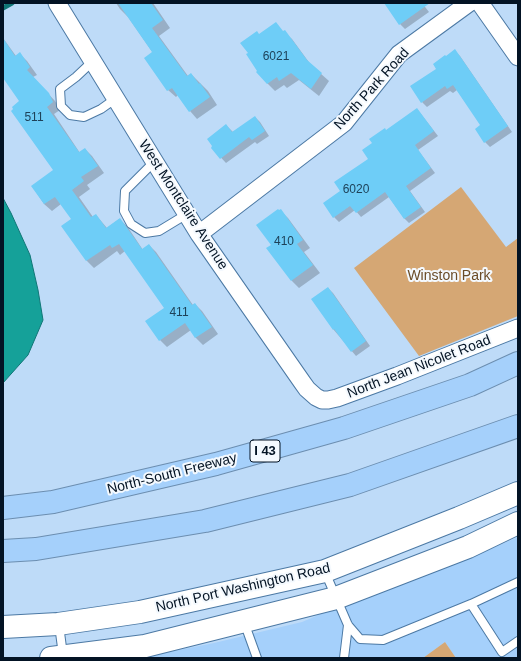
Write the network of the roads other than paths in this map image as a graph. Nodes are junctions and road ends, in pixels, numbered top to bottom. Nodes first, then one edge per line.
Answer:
1 (57, 3) edge
2 (469, 3) edge
3 (480, 3) edge
4 (518, 57) edge
5 (93, 62) junction
6 (116, 99) junction
7 (154, 162) junction
8 (187, 214) junction
9 (199, 234) junction
10 (518, 328) edge
11 (518, 363) edge
12 (319, 400) joint
13 (518, 426) edge
14 (518, 493) edge
15 (3, 508) edge
16 (518, 523) edge
17 (3, 551) edge
18 (325, 571) junction
19 (518, 582) edge
20 (336, 598) junction
21 (471, 604) junction
22 (243, 621) junction
23 (58, 624) junction
24 (348, 625) junction
25 (3, 627) edge
26 (518, 641) edge
27 (60, 657) edge
28 (257, 658) edge
29 (344, 658) edge

1 - 5 street, West Montclaire Avenue
2 - 9 street, North Park Road
3 - 4 street
5 - 6 street, West Montclaire Avenue
5 - 6 lane
6 - 7 street, West Montclaire Avenue
7 - 8 street, West Montclaire Avenue
7 - 8 lane
8 - 9 street, West Montclaire Avenue
9 - 12 street, West Montclaire Avenue
10 - 12 street, North Jean Nicolet Road
11 - 15 highway, North-South Freeway / I 43
13 - 17 highway
14 - 18 main road, North Port Washington Road
16 - 20 main road
18 - 20 lane
18 - 23 main road, North Port Washington Road
19 - 21 lane
20 - 22 main road
20 - 24 lane
21 - 24 lane
21 - 26 lane
22 - 27 main road
22 - 28 lane
23 - 25 main road, North Port Washington Road
23 - 27 lane
24 - 29 lane

